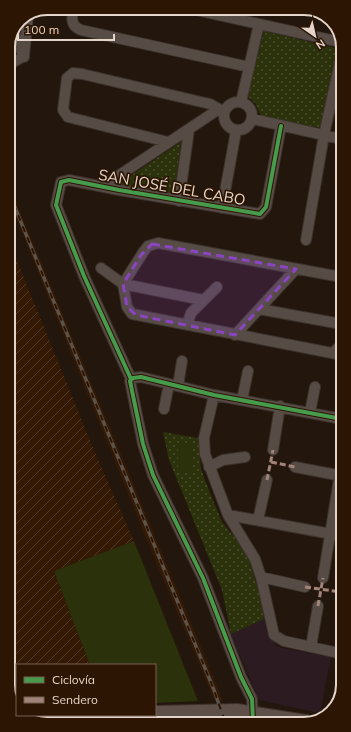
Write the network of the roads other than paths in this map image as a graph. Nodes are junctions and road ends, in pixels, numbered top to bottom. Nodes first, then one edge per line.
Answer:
1 (72, 15) edge
2 (218, 15) edge
3 (27, 22) edge
4 (259, 24) junction
5 (16, 38) edge
6 (335, 41) edge
7 (24, 57) junction
8 (15, 62) edge
9 (249, 67) junction
10 (336, 80) edge
11 (241, 102) junction
12 (222, 111) junction
13 (253, 119) junction
14 (281, 126) junction
15 (189, 130) junction
16 (236, 131) junction
17 (324, 135) junction
18 (336, 138) edge
19 (168, 142) junction
20 (103, 186) junction
21 (179, 201) junction
22 (222, 208) junction
23 (306, 240) dead end
24 (101, 268) dead end
25 (296, 269) junction
26 (336, 276) edge
27 (123, 284) junction
28 (217, 287) dead end
29 (203, 300) junction
30 (259, 309) junction
31 (336, 323) edge
32 (187, 325) junction
33 (235, 335) junction
34 (336, 354) edge
35 (182, 361) dead end
36 (248, 370) dead end
37 (130, 383) junction
38 (174, 385) junction
39 (315, 387) dead end
40 (214, 395) junction
41 (242, 400) junction
42 (280, 406) junction
43 (164, 409) dead end
44 (310, 412) junction
45 (336, 418) edge
46 (273, 450) dead end
47 (245, 458) dead end
48 (209, 467) junction
49 (296, 467) dead end
50 (336, 475) edge
51 (266, 480) dead end
52 (336, 502) edge
53 (228, 515) junction
54 (258, 520) junction
55 (330, 533) junction
56 (336, 534) edge
57 (261, 577) junction
58 (323, 578) dead end
59 (304, 587) dead end
60 (318, 606) dead end
61 (311, 647) junction
62 (336, 652) edge
63 (156, 712) edge
64 (238, 717) edge

1 - 9 street
2 - 4 street
3 - 7 street
4 - 6 street
4 - 9 street
5 - 7 street
7 - 8 street
9 - 11 street
10 - 17 street
11 - 12 street
11 - 13 street
12 - 15 street
12 - 16 street
12 - 19 street
13 - 14 street
13 - 16 street
14 - 17 street
14 - 22 street, SAN JOSÉ DEL CABO
15 - 19 street
15 - 21 street
16 - 22 street
17 - 18 street
17 - 23 street
19 - 20 street
20 - 21 street, SAN JOSÉ DEL CABO
20 - 37 street, SAN JOSÉ DEL CABO
21 - 22 street, SAN JOSÉ DEL CABO
24 - 27 street
25 - 26 street
25 - 27 street
25 - 30 street
27 - 29 street
27 - 32 street
28 - 29 street
29 - 32 street
30 - 31 street
30 - 33 street
32 - 33 street
33 - 34 street
35 - 38 street
36 - 41 street
37 - 38 street
37 - 64 street
38 - 40 street
38 - 43 street
39 - 44 street
40 - 41 street
40 - 48 street
41 - 42 street
42 - 44 street
42 - 46 street
44 - 45 street
47 - 48 street
48 - 53 street
49 - 50 street
51 - 54 street
52 - 55 street
53 - 54 street
53 - 57 street
54 - 55 street
55 - 56 street
55 - 58 street
57 - 59 street
57 - 61 street
60 - 61 street
61 - 62 street
63 - 64 main road

